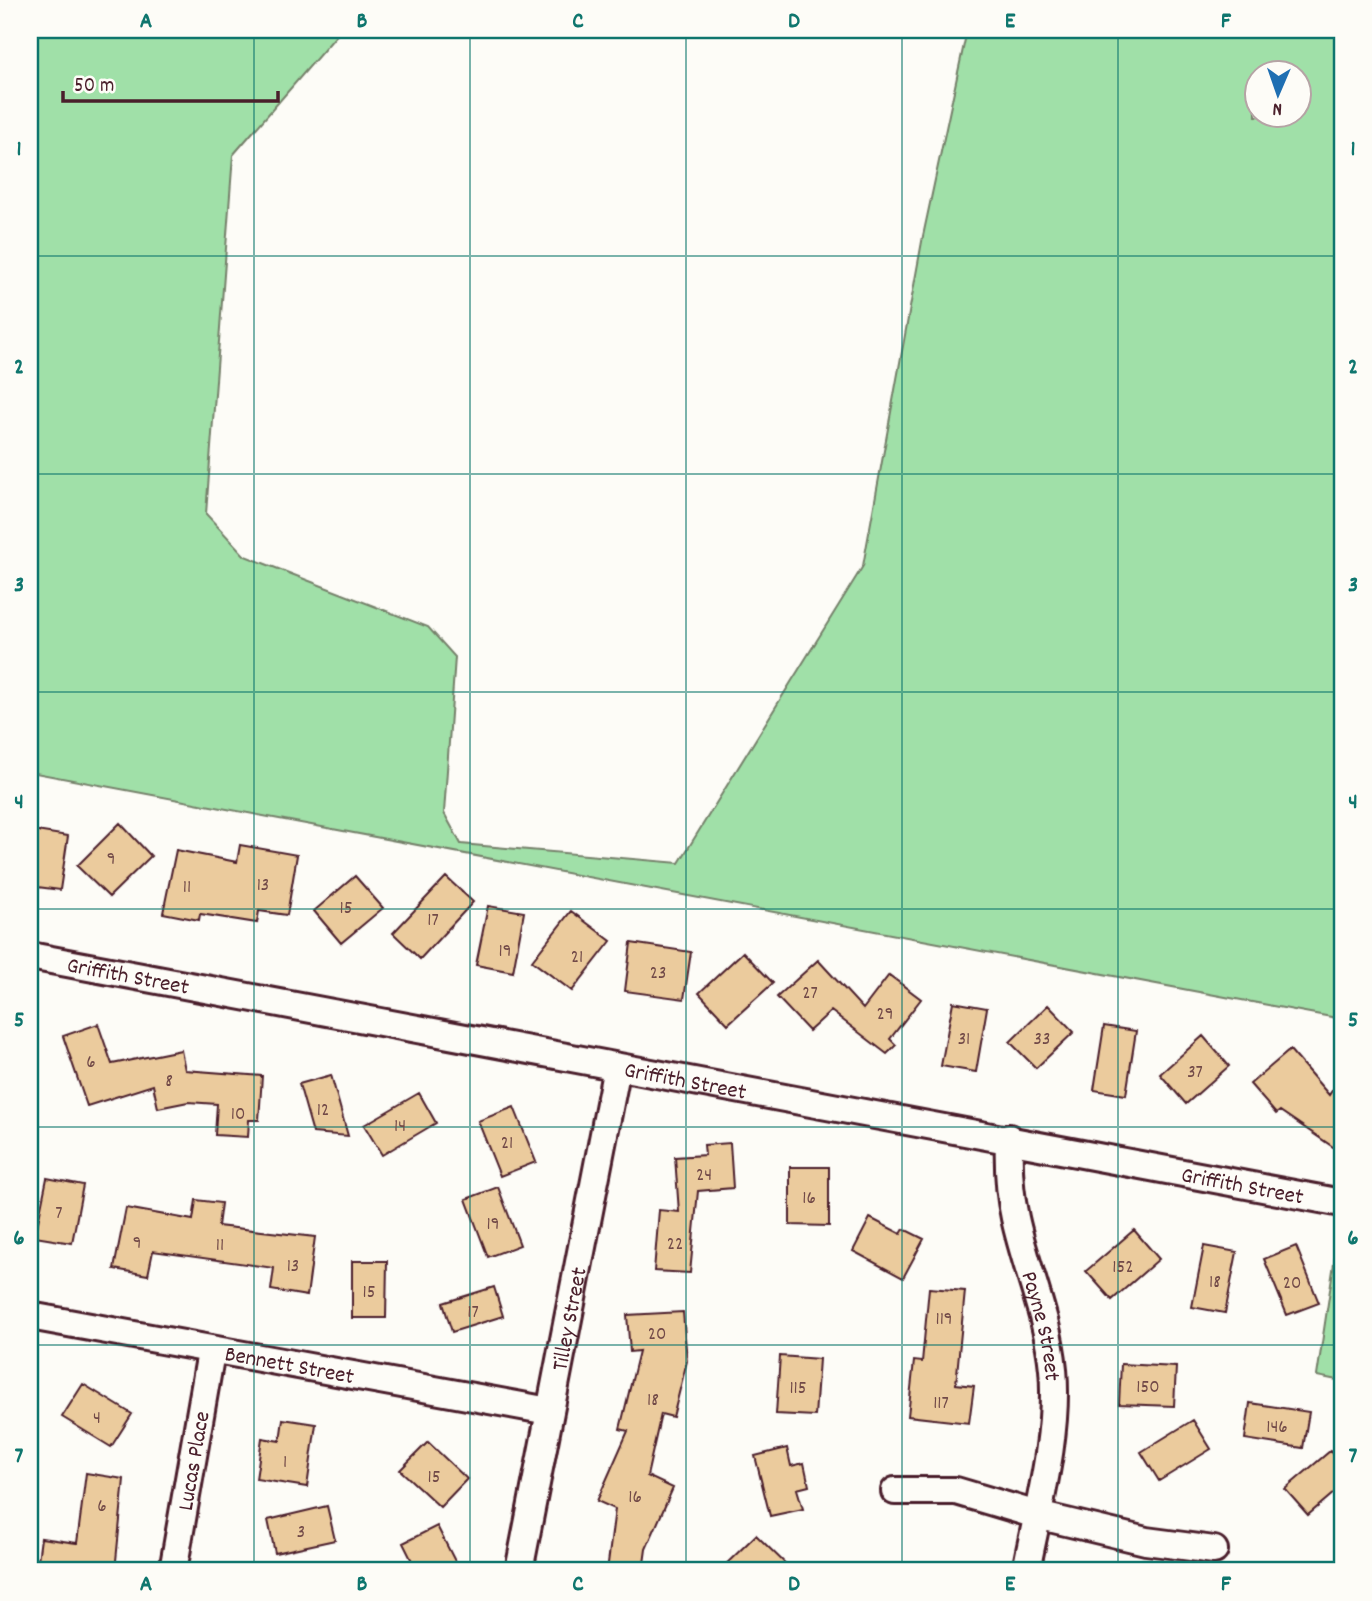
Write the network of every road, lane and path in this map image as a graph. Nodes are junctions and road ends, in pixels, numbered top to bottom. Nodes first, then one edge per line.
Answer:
1 (30, 956) edge
2 (617, 1067) junction
3 (1009, 1138) junction
4 (1342, 1203) edge
5 (30, 1316) edge
6 (211, 1352) junction
7 (549, 1411) junction
8 (895, 1491) dead end
9 (1037, 1515) junction
10 (1214, 1550) dead end
11 (173, 1571) edge
12 (519, 1571) edge
13 (1026, 1571) edge

1 - 2 street, Griffith Street
2 - 3 street, Griffith Street
2 - 7 street, Tilley Street
3 - 4 street, Griffith Street
3 - 9 street, Payne Street
5 - 6 street, Bennett Street
6 - 7 street, Bennett Street
6 - 11 street, Lucas Place
7 - 12 street, Tilley Street
8 - 9 street
9 - 10 street
9 - 13 street, Payne Street

